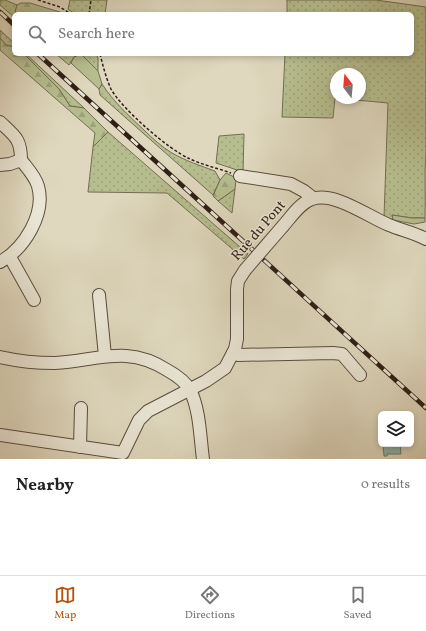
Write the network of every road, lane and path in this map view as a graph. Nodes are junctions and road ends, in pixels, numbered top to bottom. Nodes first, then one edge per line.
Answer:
1 (38, 0) edge
2 (91, 0) edge
3 (68, 12) edge
4 (89, 12) edge
5 (101, 56) edge
6 (0, 122) edge
7 (20, 160) junction
8 (0, 166) edge
9 (240, 176) joint
10 (313, 198) junction
11 (425, 238) edge
12 (5, 260) edge
13 (99, 295) dead end
14 (34, 300) dead end
15 (233, 353) junction
16 (105, 356) junction
17 (0, 357) edge
18 (360, 375) dead end
19 (189, 390) junction
20 (81, 408) dead end
21 (0, 435) edge
22 (80, 447) junction
23 (122, 456) edge
24 (203, 459) edge

1 - 3 path
2 - 4 path
5 - 9 path
6 - 7 street
7 - 8 street
7 - 12 street
9 - 10 street
10 - 11 street
10 - 15 street, Rue du Pont, bridge
12 - 14 street
13 - 16 street
15 - 18 street
15 - 19 street, Rue du Pont
16 - 17 street
16 - 19 street
19 - 23 street, Rue du Pont
19 - 24 street
20 - 22 street
21 - 22 street
22 - 23 street

